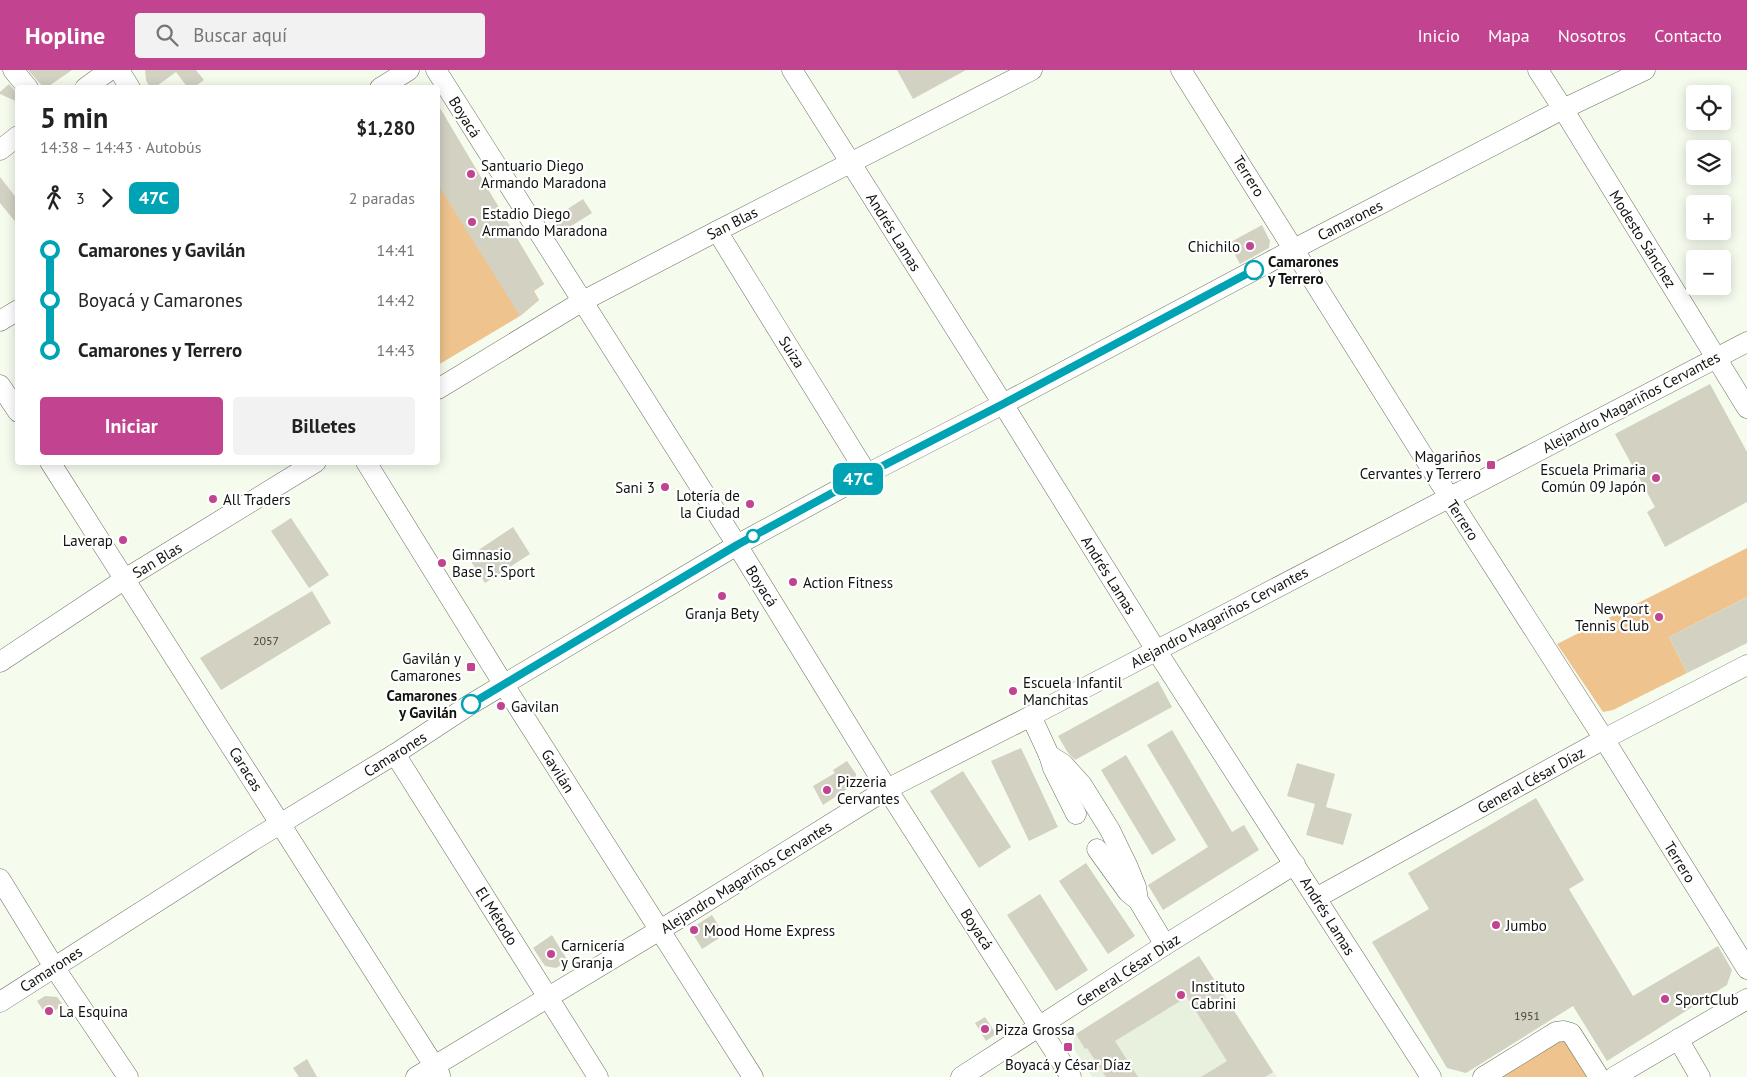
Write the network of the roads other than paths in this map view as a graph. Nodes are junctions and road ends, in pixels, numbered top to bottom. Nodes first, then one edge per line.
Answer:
1 (12, 70) edge
2 (110, 70) edge
3 (119, 70) edge
4 (409, 70) edge
5 (436, 70) edge
6 (792, 70) edge
7 (1032, 70) edge
8 (1181, 70) edge
9 (1538, 70) edge
10 (1645, 70) edge
11 (25, 85) edge
12 (89, 85) edge
13 (128, 85) edge
14 (385, 85) edge
15 (1563, 109) junction
16 (15, 138) edge
17 (0, 150) edge
18 (850, 163) junction
19 (717, 231) junction
20 (1294, 249) junction
21 (582, 302) junction
22 (15, 312) edge
23 (0, 321) edge
24 (1747, 342) edge
25 (1716, 357) junction
26 (0, 385) edge
27 (440, 388) edge
28 (1003, 404) junction
29 (15, 408) edge
30 (1747, 408) edge
31 (52, 465) edge
32 (311, 465) edge
33 (368, 465) edge
34 (867, 474) junction
35 (1449, 497) junction
36 (737, 545) junction
37 (125, 579) junction
38 (1156, 650) junction
39 (0, 662) edge
40 (1747, 664) edge
41 (504, 685) junction
42 (1031, 716) junction
43 (1604, 739) junction
44 (395, 754) junction
45 (1049, 755) junction
46 (888, 789) junction
47 (1076, 814) dead end
48 (281, 824) junction
49 (1097, 849) dead end
50 (1295, 864) junction
51 (0, 879) edge
52 (1316, 898) junction
53 (1138, 900) junction
54 (659, 930) junction
55 (1165, 945) junction
56 (54, 967) junction
57 (1747, 969) edge
58 (548, 997) junction
59 (1747, 999) edge
60 (0, 1002) edge
61 (1040, 1027) junction
62 (1678, 1039) junction
63 (437, 1071) edge
64 (128, 1077) edge
65 (416, 1077) edge
66 (598, 1077) edge
67 (753, 1077) edge
68 (962, 1077) edge
69 (1071, 1077) edge
70 (1431, 1077) edge
71 (1483, 1077) edge
72 (1599, 1077) edge
73 (1614, 1077) edge
74 (1700, 1077) edge

1 - 11 street
2 - 12 street
3 - 13 street
4 - 14 street
5 - 21 street, Boyacá
6 - 18 street, Andrés Lamas
7 - 18 street, San Blas
8 - 20 street, Terrero
9 - 15 street, Modesto Sánchez
10 - 15 street, Camarones
15 - 20 street, Camarones
15 - 25 street, Modesto Sánchez
16 - 17 street
18 - 19 street, San Blas
18 - 28 street, Andrés Lamas
19 - 21 street, San Blas
19 - 34 street, Suiza
20 - 28 street, Camarones
20 - 35 street, Terrero
21 - 27 street, San Blas
21 - 36 street, Boyacá
22 - 23 street
24 - 25 street, Alejandro Magariños Cervantes
25 - 30 street, Modesto Sánchez
25 - 35 street, Alejandro Magariños Cervantes
26 - 29 street
28 - 34 street, Camarones
28 - 38 street, Andrés Lamas
31 - 37 street, Caracas
32 - 37 street, San Blas
33 - 41 street, Gavilán
34 - 36 street, Camarones
35 - 38 street, Alejandro Magariños Cervantes
35 - 43 street, Terrero
36 - 41 street, Camarones
36 - 46 street, Boyacá
37 - 39 street, San Blas
37 - 48 street, Caracas
38 - 42 street, Alejandro Magariños Cervantes
38 - 50 street, Andrés Lamas
40 - 43 street, General César Díaz
41 - 44 street, Camarones
41 - 54 street, Gavilán
42 - 45 street
42 - 46 street, Alejandro Magariños Cervantes
43 - 52 street, General César Díaz
43 - 57 street, Terrero
44 - 48 street, Camarones
44 - 58 street, El Método
45 - 47 street
45 - 53 street
46 - 54 street, Alejandro Magariños Cervantes
46 - 61 street, Boyacá
48 - 56 street, Camarones
48 - 63 street, Caracas
49 - 53 street
50 - 52 street, Andrés Lamas
50 - 55 street, General César Díaz
51 - 56 street
52 - 70 street, Andrés Lamas
53 - 55 street
54 - 58 street, Alejandro Magariños Cervantes
54 - 67 street, Gavilán
55 - 61 street, General César Díaz
56 - 60 street, Camarones
56 - 64 street
58 - 63 street, Alejandro Magariños Cervantes
58 - 66 street, El Método
59 - 62 street
61 - 68 street, General César Díaz
61 - 69 street, Boyacá
62 - 73 street
62 - 74 street
63 - 65 street, Alejandro Magariños Cervantes
71 - 72 street

